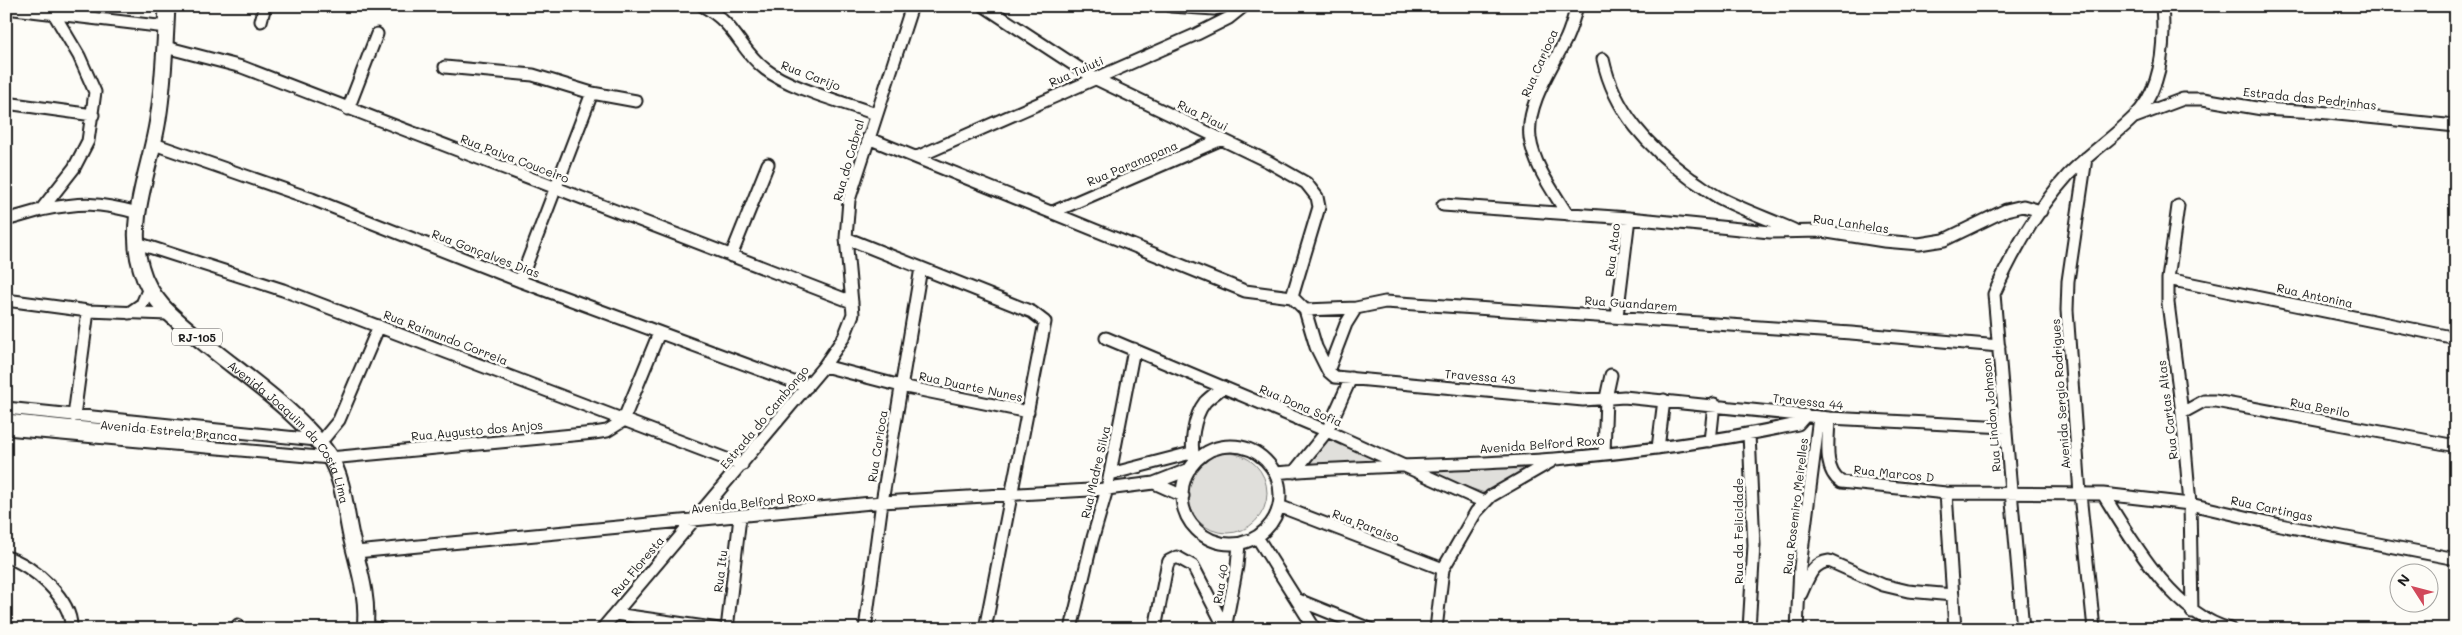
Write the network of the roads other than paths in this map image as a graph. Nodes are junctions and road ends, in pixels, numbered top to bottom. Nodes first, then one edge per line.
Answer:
1 (166, 6) edge
2 (265, 6) edge
3 (703, 6) edge
4 (912, 6) edge
5 (984, 6) edge
6 (1171, 6) edge
7 (1226, 6) edge
8 (1244, 6) edge
9 (1578, 6) edge
10 (2162, 6) edge
11 (6, 8) edge
12 (54, 14) junction
13 (261, 21) dead end
14 (166, 27) junction
15 (377, 34) dead end
16 (165, 47) junction
17 (1603, 59) dead end
18 (445, 67) dead end
19 (1094, 78) junction
20 (592, 93) junction
21 (636, 101) dead end
22 (6, 104) edge
23 (348, 109) junction
24 (876, 114) junction
25 (93, 115) junction
26 (2134, 117) junction
27 (2456, 126) edge
28 (868, 138) junction
29 (1222, 139) junction
30 (154, 144) junction
31 (917, 156) junction
32 (2086, 158) junction
33 (768, 164) dead end
34 (554, 188) junction
35 (1443, 206) dead end
36 (2178, 206) dead end
37 (41, 210) junction
38 (2041, 211) junction
39 (1053, 212) junction
40 (138, 213) junction
41 (1567, 214) junction
42 (1629, 218) junction
43 (6, 220) edge
44 (1795, 230) junction
45 (846, 238) junction
46 (138, 243) junction
47 (731, 256) junction
48 (922, 268) junction
49 (2168, 279) junction
50 (520, 281) junction
51 (150, 288) junction
52 (1292, 297) junction
53 (6, 300) edge
54 (852, 302) junction
55 (1356, 308) junction
56 (1305, 310) junction
57 (88, 311) junction
58 (129, 313) junction
59 (168, 314) junction
60 (1617, 316) junction
61 (379, 326) junction
62 (849, 327) joint
63 (659, 333) junction
64 (1106, 338) dead end
65 (2456, 338) edge
66 (1999, 346) junction
67 (1134, 349) junction
68 (824, 366) junction
69 (1328, 371) junction
70 (1610, 374) dead end
71 (1351, 378) junction
72 (901, 386) junction
73 (807, 387) junction
74 (1223, 387) junction
75 (1606, 398) junction
76 (1664, 400) junction
77 (1714, 404) junction
78 (6, 408) edge
79 (1028, 412) junction
80 (2182, 413) junction
81 (1806, 415) junction
82 (74, 416) junction
83 (1824, 417) junction
84 (6, 420) edge
85 (623, 421) junction
86 (2006, 427) junction
87 (6, 429) edge
88 (1327, 431) junction
89 (1750, 434) junction
90 (316, 440) junction
91 (1710, 441) junction
92 (249, 445) dead end
93 (2456, 446) edge
94 (1658, 448) junction
95 (1604, 453) junction
96 (330, 458) junction
97 (1555, 459) junction
98 (1192, 461) junction
99 (742, 465) junction
100 (1401, 466) junction
101 (1294, 472) junction
102 (1110, 474) junction
103 (1275, 474) junction
104 (1154, 483) junction
105 (1107, 489) junction
106 (1946, 493) junction
107 (2012, 494) junction
108 (2080, 494) junction
109 (2103, 494) junction
110 (1012, 496) junction
111 (1182, 496) junction
112 (882, 502) junction
113 (1484, 502) junction
114 (2190, 504) junction
115 (1279, 506) junction
116 (740, 517) junction
117 (694, 521) junction
118 (1257, 537) junction
119 (1239, 544) junction
120 (356, 552) junction
121 (6, 557) edge
122 (2456, 558) edge
123 (1443, 569) junction
124 (1953, 595) junction
125 (1799, 598) junction
126 (1296, 599) junction
127 (2192, 612) junction
128 (615, 614) junction
129 (365, 628) edge
130 (71, 629) edge
131 (381, 629) edge
132 (602, 629) edge
133 (719, 629) edge
134 (727, 629) edge
135 (866, 629) edge
136 (985, 629) edge
137 (1071, 629) edge
138 (1155, 629) edge
139 (1225, 629) edge
140 (1315, 629) edge
141 (1370, 629) edge
142 (1436, 629) edge
143 (1749, 629) edge
144 (1797, 629) edge
145 (1955, 629) edge
146 (2023, 629) edge
147 (2094, 629) edge
148 (2230, 629) edge

1 - 14 main road, Avenida Joaquim da Costa Lima / RJ-105
2 - 13 street
3 - 24 street, Rua Carijo
4 - 24 street, Rua do Cabral
5 - 19 street, Rua Piaui
6 - 7 street
8 - 19 street, Rua Tuiuti
9 - 41 street, Rua Carioca
10 - 26 street
11 - 12 street
12 - 14 street
12 - 25 street
14 - 16 main road, Avenida Joaquim da Costa Lima / RJ-105
15 - 23 street
16 - 23 street, Rua Paiva Couceiro
16 - 30 main road, Avenida Joaquim da Costa Lima / RJ-105
17 - 44 street
18 - 20 street
19 - 29 street, Rua Piaui
19 - 31 street, Rua Tuiuti
20 - 21 street
20 - 34 street
22 - 25 street
23 - 34 street, Rua Paiva Couceiro
24 - 28 street, Rua do Cabral
25 - 37 street
26 - 27 street, Estrada das Pedrinhas
26 - 32 street
28 - 31 street
28 - 45 street, Rua do Cabral
29 - 39 street, Rua Paranapana
29 - 52 street, Rua Piaui
30 - 40 main road, Avenida Joaquim da Costa Lima / RJ-105
30 - 50 street, Rua Gonçalves Dias
31 - 39 street
32 - 38 street
32 - 108 street, Avenida Sergio Rodrigues
33 - 47 street
34 - 47 street, Rua Paiva Couceiro
34 - 50 street
35 - 41 street, Rua Lanhelas
36 - 49 street, Rua Cartas Altas
37 - 40 street
37 - 43 street
38 - 44 street, Rua Lanhelas
38 - 66 street, Rua Lindon Johnson
39 - 52 street
40 - 46 main road, Avenida Joaquim da Costa Lima / RJ-105
41 - 42 street, Rua Lanhelas
42 - 44 street, Rua Lanhelas
42 - 60 street, Rua Atao
45 - 48 street
45 - 54 street, Rua do Cabral
46 - 51 main road, Avenida Joaquim da Costa Lima / RJ-105
46 - 61 street, Rua Raimundo Correia
47 - 54 street, Rua Paiva Couceiro
48 - 72 street, Rua Carioca
48 - 79 street
49 - 65 street, Rua Antonina
49 - 80 street, Rua Cartas Altas
50 - 63 street, Rua Gonçalves Dias
51 - 58 street
51 - 59 main road, Avenida Joaquim da Costa Lima / RJ-105
52 - 56 street
53 - 57 street
54 - 62 street, Rua do Cabral
55 - 56 street
55 - 60 street, Rua Guandarem
55 - 69 street
56 - 69 street
57 - 58 street
57 - 82 street
58 - 59 street
59 - 90 main road, Avenida Joaquim da Costa Lima / RJ-105
60 - 66 street, Rua Guandarem
61 - 85 street, Rua Raimundo Correia
61 - 90 street
62 - 68 street, Estrada do Cambongo
63 - 73 street, Rua Gonçalves Dias
63 - 85 street
64 - 67 street, Rua Dona Sofia
66 - 86 street, Rua Lindon Johnson
67 - 74 street, Rua Dona Sofia
67 - 102 street, Rua Madre Silva
68 - 72 street, Rua Duarte Nunes
68 - 73 street, Estrada do Cambongo
69 - 71 street
70 - 75 street
71 - 75 street, Travessa 43
71 - 88 street
72 - 79 street, Rua Duarte Nunes
72 - 112 street, Rua Carioca
73 - 99 street, Estrada do Cambongo
74 - 88 street, Rua Dona Sofia
74 - 98 street
75 - 76 street, Travessa 44
75 - 95 street
76 - 77 street, Travessa 44
76 - 94 street
77 - 81 street, Travessa 44
77 - 91 street
78 - 82 street, Avenida Estrela Branca
79 - 110 street, Rua Duarte Nunes
80 - 93 street, Rua Berilo
80 - 114 street, Rua Cartas Altas
81 - 83 street, Travessa 44
81 - 89 street, Avenida Belford Roxo
82 - 90 street, Avenida Estrela Branca
83 - 86 street, Travessa 44
83 - 106 street, Rua Marcos D
83 - 125 street, Rua Rosemiro Meirelles
84 - 92 street
85 - 96 street, Rua Augusto dos Anjos
85 - 99 street, Rua Raimundo Correia
86 - 107 street, Rua Lindon Johnson
87 - 96 street, Avenida Estrela Branca
88 - 100 street, Rua Dona Sofia
88 - 101 street
89 - 91 street, Avenida Belford Roxo
89 - 143 street, Rua da Felicidade
90 - 96 main road, Avenida Joaquim da Costa Lima / RJ-105
91 - 94 street, Avenida Belford Roxo
94 - 95 street, Avenida Belford Roxo
95 - 97 street, Avenida Belford Roxo
96 - 120 main road, Avenida Joaquim da Costa Lima / RJ-105
97 - 100 street, Avenida Belford Roxo
97 - 113 street
98 - 102 street
98 - 103 street, Avenida Belford Roxo
98 - 104 street, Avenida Belford Roxo
98 - 111 street
99 - 117 street, Estrada do Cambongo
100 - 101 street, Avenida Belford Roxo
100 - 113 street, Rua Dona Sofia
101 - 103 street, Avenida Belford Roxo
102 - 105 street, Rua Madre Silva
103 - 115 street
104 - 105 street, Avenida Belford Roxo
104 - 111 street
105 - 110 street, Avenida Belford Roxo
105 - 137 street, Rua Madre Silva
106 - 107 street, Rua Marcos D
106 - 124 street
107 - 108 street, Rua Marcos D
107 - 146 street, Rua Lindon Johnson
108 - 109 street, Rua Cartingas
108 - 147 street, Avenida Sergio Rodrigues
109 - 114 street, Rua Cartingas
109 - 127 street
110 - 112 street, Avenida Belford Roxo
110 - 136 street, Rua Duarte Nunes
111 - 119 street
112 - 116 street, Avenida Belford Roxo
112 - 135 street, Rua Carioca
113 - 123 street
114 - 122 street, Rua Cartingas
114 - 127 street, Rua Cartas Altas
115 - 118 street
115 - 123 street, Rua Paraiso
116 - 117 street, Avenida Belford Roxo
116 - 134 street, Rua Itu
117 - 120 street, Avenida Belford Roxo
117 - 128 street, Rua Floresta
118 - 119 street
118 - 126 street
119 - 139 street, Rua 40
120 - 129 main road, Avenida Joaquim da Costa Lima / RJ-105
121 - 130 street
123 - 142 street
124 - 125 street
124 - 145 street
125 - 144 street, Rua Rosemiro Meirelles
126 - 140 street
126 - 141 street
127 - 148 street
128 - 132 street, Rua Floresta
128 - 133 street
129 - 131 street
138 - 139 street

